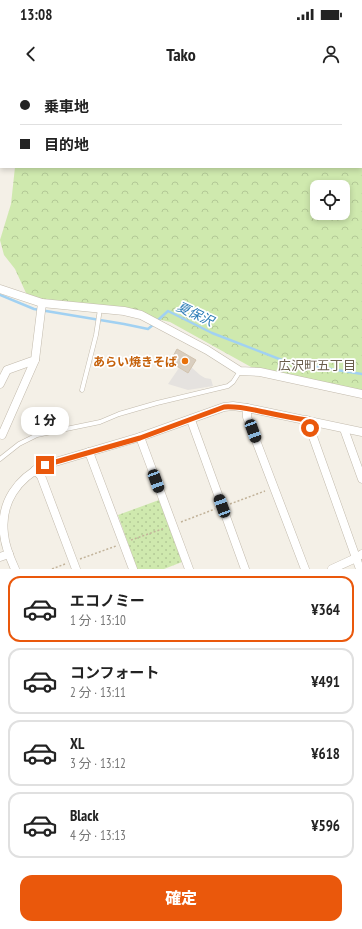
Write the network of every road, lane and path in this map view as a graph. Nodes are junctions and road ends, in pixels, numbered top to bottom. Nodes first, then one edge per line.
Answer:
1 (0, 289) edge
2 (42, 303) junction
3 (100, 308) junction
4 (35, 360) junction
5 (240, 371) junction
6 (0, 384) edge
7 (82, 390) dead end
8 (362, 394) edge
9 (247, 408) junction
10 (191, 420) junction
11 (307, 420) junction
12 (344, 429) junction
13 (362, 432) edge
14 (2, 435) dead end
15 (140, 438) junction
16 (89, 452) junction
17 (0, 459) edge
18 (35, 470) junction
19 (362, 479) edge
20 (169, 527) dead end
21 (127, 542) dead end
22 (118, 545) dead end
23 (9, 554) junction
24 (359, 556) edge
25 (0, 557) edge
26 (75, 565) edge
27 (15, 569) edge
28 (52, 569) edge
29 (133, 569) edge
30 (189, 569) edge
31 (245, 569) edge
32 (305, 569) edge
33 (332, 569) edge
34 (360, 569) edge

1 - 2 street
2 - 3 street
2 - 4 street
3 - 5 street
3 - 7 lane
4 - 6 street
4 - 14 street
5 - 8 street
5 - 17 lane
9 - 10 street
9 - 11 street
9 - 32 street
10 - 15 street
10 - 31 street
11 - 12 street
11 - 24 street
12 - 13 street
12 - 19 street
15 - 16 street
15 - 30 street
16 - 18 street
16 - 29 street
18 - 23 street
18 - 26 street
20 - 21 path
22 - 26 path
23 - 25 street
23 - 27 street
24 - 33 street
24 - 34 street
26 - 28 path

